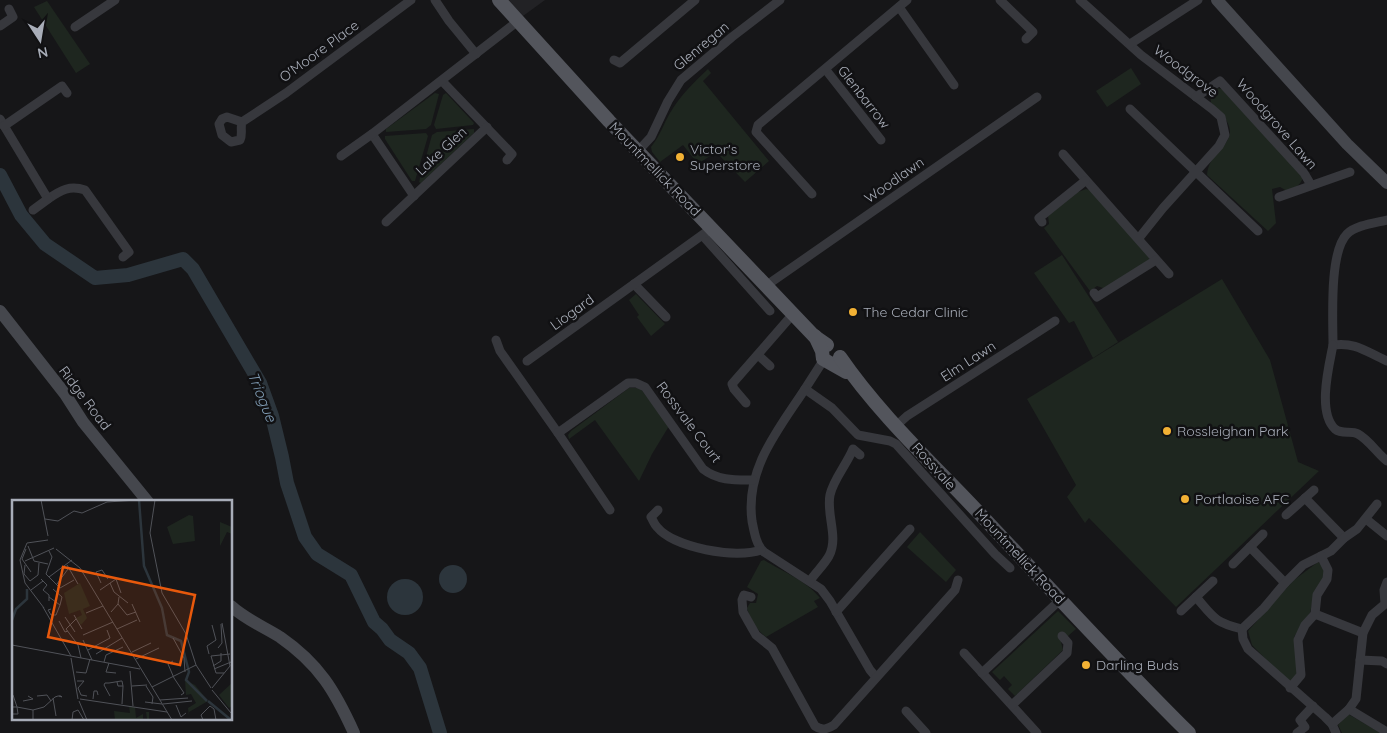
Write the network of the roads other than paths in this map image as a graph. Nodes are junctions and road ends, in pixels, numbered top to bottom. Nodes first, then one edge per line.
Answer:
1 (115, 0) edge
2 (411, 0) edge
3 (435, 0) edge
4 (499, 0) edge
5 (695, 0) edge
6 (780, 0) edge
7 (907, 0) edge
8 (1000, 0) edge
9 (1080, 0) edge
10 (1198, 0) edge
11 (1217, 0) edge
12 (899, 7) junction
13 (9, 8) dead end
14 (518, 21) junction
15 (0, 26) edge
16 (75, 27) dead end
17 (1026, 39) dead end
18 (1130, 44) junction
19 (476, 54) junction
20 (614, 60) dead end
21 (826, 70) junction
22 (442, 81) junction
23 (954, 85) dead end
24 (67, 93) dead end
25 (1037, 97) dead end
26 (1196, 97) junction
27 (1130, 109) dead end
28 (2, 122) edge
29 (242, 122) dead end
30 (487, 127) junction
31 (372, 134) junction
32 (880, 141) dead end
33 (638, 151) junction
34 (1063, 154) dead end
35 (341, 156) dead end
36 (507, 160) dead end
37 (1196, 172) junction
38 (1350, 172) dead end
39 (1085, 181) junction
40 (1387, 183) edge
41 (1311, 185) junction
42 (812, 194) dead end
43 (414, 196) junction
44 (1278, 197) dead end
45 (48, 199) junction
46 (33, 210) dead end
47 (1387, 220) edge
48 (386, 222) dead end
49 (1042, 222) dead end
50 (1258, 231) dead end
51 (707, 232) junction
52 (1139, 238) junction
53 (124, 257) dead end
54 (1156, 260) junction
55 (1169, 274) dead end
56 (634, 284) junction
57 (766, 285) junction
58 (1094, 293) dead end
59 (770, 310) dead end
60 (0, 311) edge
61 (793, 314) junction
62 (666, 318) dead end
63 (1055, 321) dead end
64 (496, 340) dead end
65 (1333, 345) junction
66 (758, 355) junction
67 (829, 355) junction
68 (527, 361) dead end
69 (1387, 361) edge
70 (770, 366) dead end
71 (805, 389) junction
72 (746, 403) dead end
73 (897, 426) junction
74 (558, 432) junction
75 (860, 455) dead end
76 (1387, 461) edge
77 (753, 480) junction
78 (1314, 490) dead end
79 (1305, 498) junction
80 (146, 500) edge
81 (1377, 504) dead end
82 (610, 510) dead end
83 (658, 510) dead end
84 (1286, 515) dead end
85 (1366, 519) junction
86 (910, 529) dead end
87 (1263, 534) dead end
88 (1387, 536) edge
89 (1344, 538) junction
90 (1250, 547) junction
91 (761, 550) junction
92 (1321, 556) junction
93 (1233, 564) dead end
94 (1010, 568) dead end
95 (958, 580) dead end
96 (810, 581) junction
97 (1213, 581) dead end
98 (1387, 582) edge
99 (1285, 583) junction
100 (751, 597) dead end
101 (1196, 597) junction
102 (1060, 600) junction
103 (1386, 605) edge
104 (232, 607) edge
105 (1181, 611) dead end
106 (836, 612) junction
107 (1316, 614) junction
108 (1242, 629) junction
109 (1363, 633) junction
110 (1062, 636) dead end
111 (964, 653) dead end
112 (1360, 660) junction
113 (1387, 664) edge
114 (982, 673) junction
115 (876, 677) junction
116 (1290, 688) junction
117 (1012, 705) junction
118 (1313, 706) junction
119 (1349, 708) junction
120 (906, 710) dead end
121 (1332, 724) junction
122 (1387, 732) edge
123 (354, 733) edge
124 (926, 733) edge
125 (1037, 733) edge
126 (1189, 733) edge
127 (1297, 733) edge
128 (1336, 733) edge

1 - 16 street
2 - 29 street, O'Moore Place
3 - 19 street
4 - 14 main road, Mountmellick Road
5 - 20 street
6 - 33 street, Glenregan
7 - 12 street, Glenbarrow
8 - 17 street
9 - 18 street, Woodgrove
10 - 18 street, Woodgrove
11 - 40 street
12 - 21 street, Glenbarrow
12 - 23 street
13 - 15 street
14 - 19 street
14 - 33 main road, Mountmellick Road
18 - 26 street, Woodgrove
19 - 22 street
21 - 32 street, Glenbarrow
21 - 42 street, Glenbarrow
22 - 30 street, Lake Glen
22 - 31 street
24 - 28 street
25 - 57 street, Woodlawn
26 - 37 street, Woodgrove
26 - 41 street, Woodgrove Lawn
27 - 37 street
28 - 45 street
30 - 36 street, Lake Glen
30 - 43 street, Lake Glen
31 - 35 street
31 - 43 street, Lake Glen
33 - 51 main road, Mountmellick Road
34 - 39 street
37 - 50 street
37 - 52 street, Woodgrove
38 - 41 street, Woodgrove Lawn
39 - 49 street
39 - 52 street
41 - 44 street, Woodgrove Lawn
43 - 48 street, Lake Glen
45 - 46 street
45 - 53 street
47 - 65 street
51 - 56 street, Liogard
51 - 57 main road, Mountmellick Road
51 - 59 street
52 - 54 street
54 - 55 street
54 - 58 street
56 - 62 street
56 - 68 street, Liogard
57 - 61 main road, Mountmellick Road
60 - 80 street, Ridge Road
61 - 66 street
61 - 67 main road, Mountmellick Road
63 - 73 street, Elm Lawn
64 - 74 street
65 - 69 street
65 - 76 street
66 - 70 street
66 - 72 street
67 - 71 street
67 - 73 main road, Mountmellick Road
71 - 77 street
71 - 94 street, Rossvale
73 - 102 main road, Mountmellick Road
74 - 77 street, Rossvale Court
74 - 82 street
75 - 96 street
77 - 91 street
78 - 79 street
79 - 84 street
79 - 89 street
81 - 85 street
83 - 91 street
85 - 88 street
85 - 89 street
86 - 106 street
87 - 90 street
89 - 92 street
90 - 93 street
90 - 99 street
91 - 96 street
92 - 99 street
92 - 107 street
95 - 115 street
96 - 106 street
97 - 101 street
98 - 103 street
99 - 108 street
100 - 115 street
101 - 105 street
101 - 108 street
102 - 114 street
102 - 126 main road, Mountmellick Road
103 - 109 street
104 - 123 street
106 - 115 street
107 - 109 street
107 - 116 street
108 - 116 street
109 - 112 street
110 - 117 street
111 - 114 street
112 - 113 street
112 - 119 street
114 - 117 street
116 - 118 street
117 - 125 street
118 - 121 street
118 - 127 street
119 - 121 street
119 - 122 street
120 - 124 street
121 - 128 street

